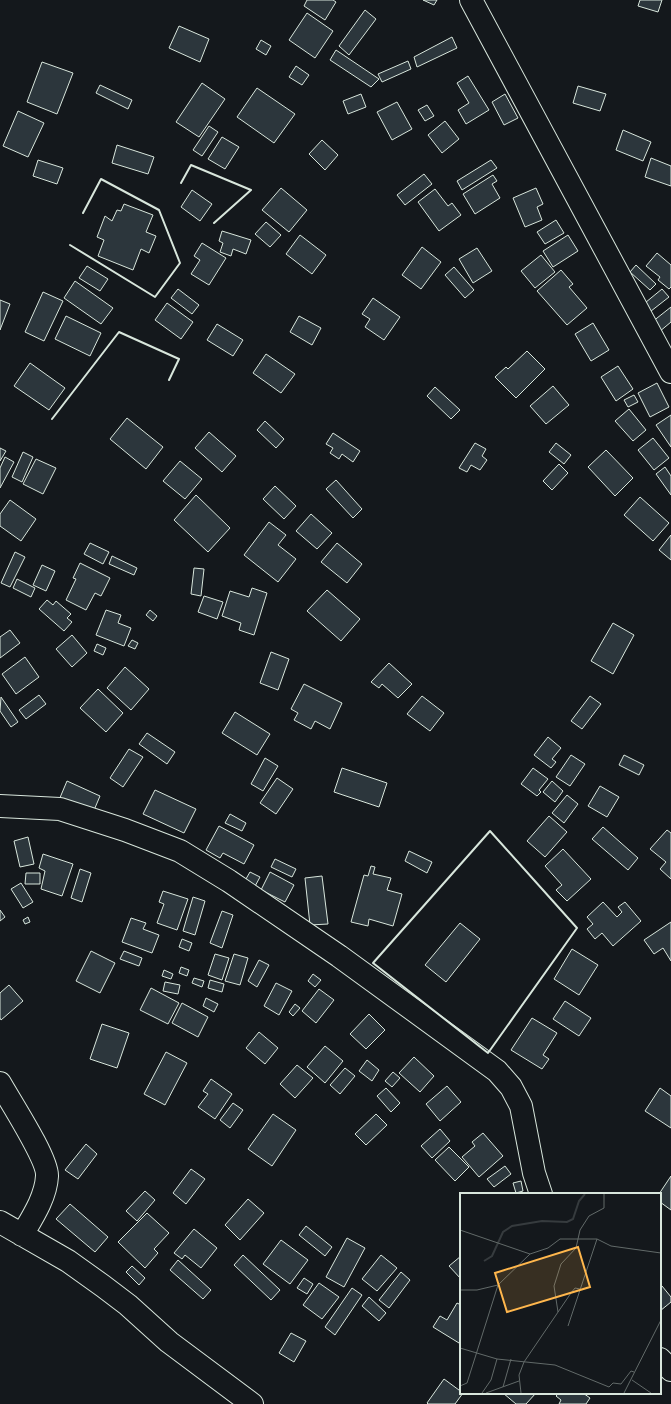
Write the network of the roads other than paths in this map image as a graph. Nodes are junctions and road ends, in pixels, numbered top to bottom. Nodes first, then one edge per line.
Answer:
1 (471, 0) edge
2 (671, 372) edge
3 (0, 806) edge
4 (0, 1083) edge
5 (541, 1193) edge
6 (0, 1222) edge
7 (22, 1235) junction
8 (661, 1360) edge
9 (671, 1370) edge
10 (252, 1404) edge

1 - 2 street
3 - 5 street
4 - 7 street
6 - 7 street
7 - 10 street
8 - 9 street

